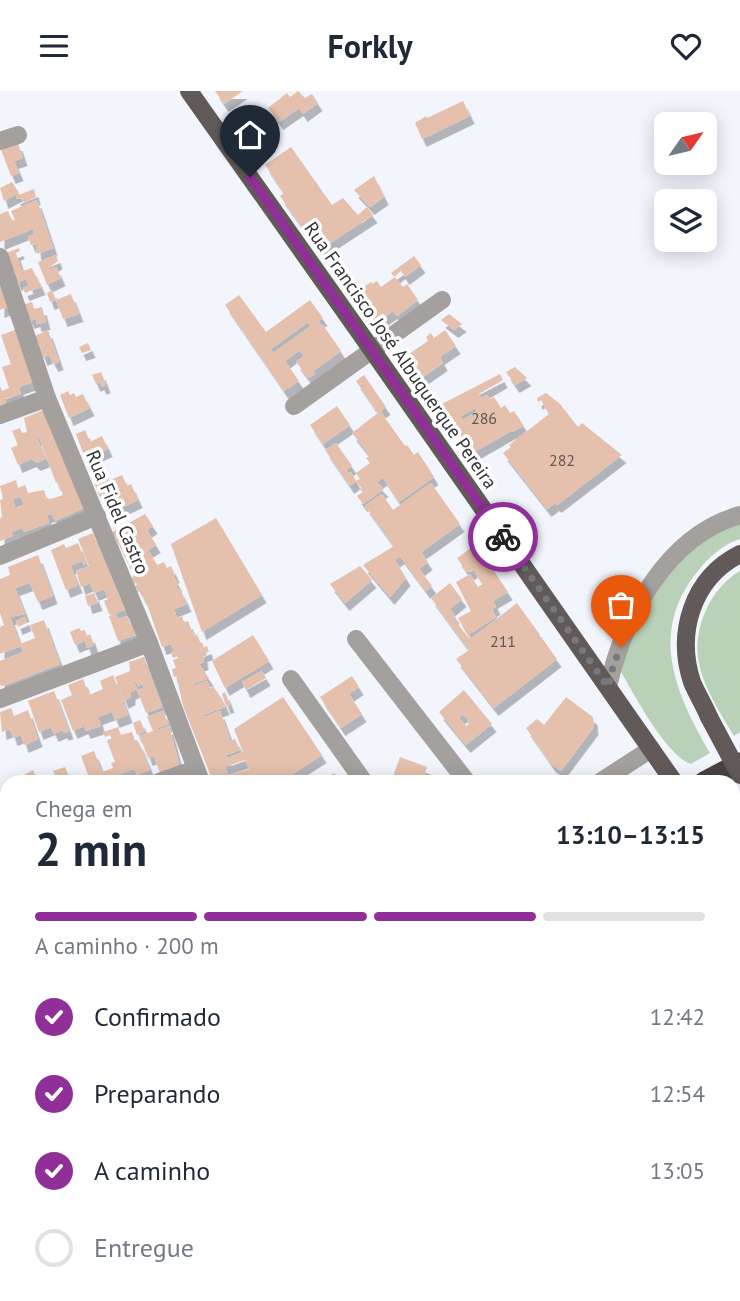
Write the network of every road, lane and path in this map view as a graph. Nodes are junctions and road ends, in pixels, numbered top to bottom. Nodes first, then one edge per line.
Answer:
1 (188, 91) edge
2 (18, 135) dead end
3 (0, 141) edge
4 (2, 267) edge
5 (442, 300) dead end
6 (372, 350) junction
7 (47, 398) junction
8 (294, 406) dead end
9 (0, 415) edge
10 (740, 515) edge
11 (97, 516) junction
12 (740, 554) edge
13 (0, 556) edge
14 (356, 639) dead end
15 (149, 643) junction
16 (291, 680) dead end
17 (608, 687) junction
18 (0, 699) edge
19 (651, 749) junction
20 (740, 764) edge
21 (198, 775) edge
22 (358, 775) edge
23 (462, 775) edge
24 (611, 775) edge
25 (669, 775) edge
26 (718, 775) edge
27 (740, 775) edge

1 - 6 main road, Rua Francisco José Albuquerque Pereira
2 - 3 street
4 - 7 street, Rua Fidel Castro
5 - 6 street
6 - 8 street
6 - 17 main road, Rua Francisco José Albuquerque Pereira
7 - 9 street
7 - 11 street, Rua Fidel Castro
10 - 17 street
11 - 13 street
11 - 15 street, Rua Fidel Castro
12 - 27 main road, bridge
14 - 23 street
15 - 18 street
15 - 21 street, Rua Fidel Castro
16 - 22 street
17 - 19 main road, Rua Francisco José Albuquerque Pereira
19 - 24 street
19 - 25 main road, Rua Francisco José Albuquerque Pereira
20 - 26 highway

